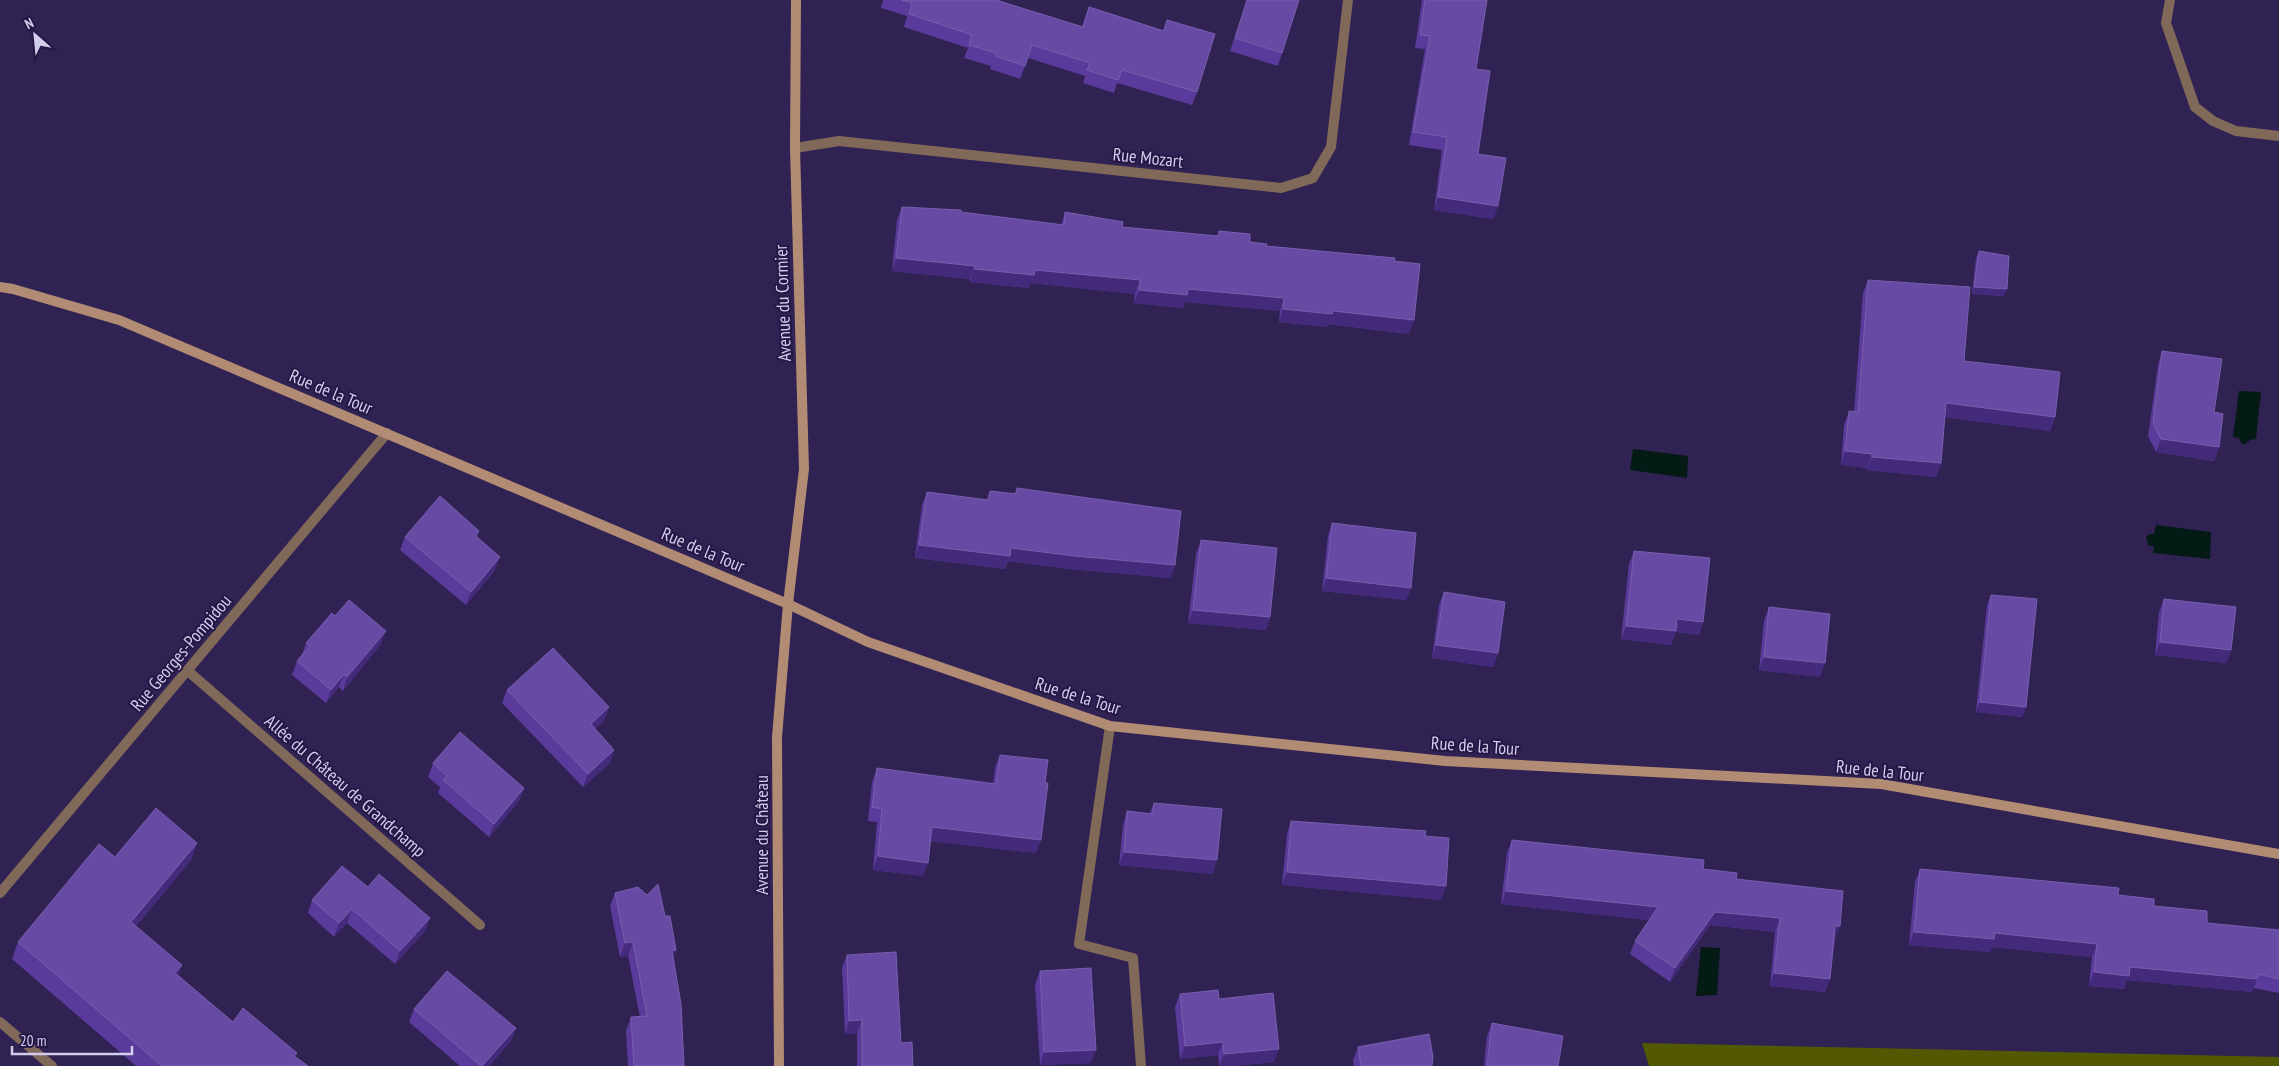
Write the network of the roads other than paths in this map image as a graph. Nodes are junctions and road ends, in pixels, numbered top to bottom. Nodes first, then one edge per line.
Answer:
1 (796, 0) edge
2 (1348, 0) edge
3 (2170, 0) edge
4 (2279, 136) edge
5 (796, 148) junction
6 (0, 287) edge
7 (386, 433) junction
8 (788, 604) junction
9 (188, 671) junction
10 (1110, 726) junction
11 (2279, 854) edge
12 (0, 893) edge
13 (480, 925) dead end
14 (0, 1022) edge
15 (52, 1066) edge
16 (779, 1066) edge
17 (1141, 1066) edge

1 - 5 street, Avenue du Cormier
2 - 5 street, Rue Mozart
3 - 4 street
5 - 8 street, Avenue du Cormier
6 - 7 street, Rue de la Tour
7 - 8 street, Rue de la Tour
7 - 9 street, Rue Georges-Pompidou
8 - 10 street, Rue de la Tour
8 - 16 street, Avenue du Château
9 - 12 street, Rue Georges-Pompidou
9 - 13 street, Allée du Château de Grandchamp
10 - 11 street, Rue de la Tour
10 - 17 street
14 - 15 street

